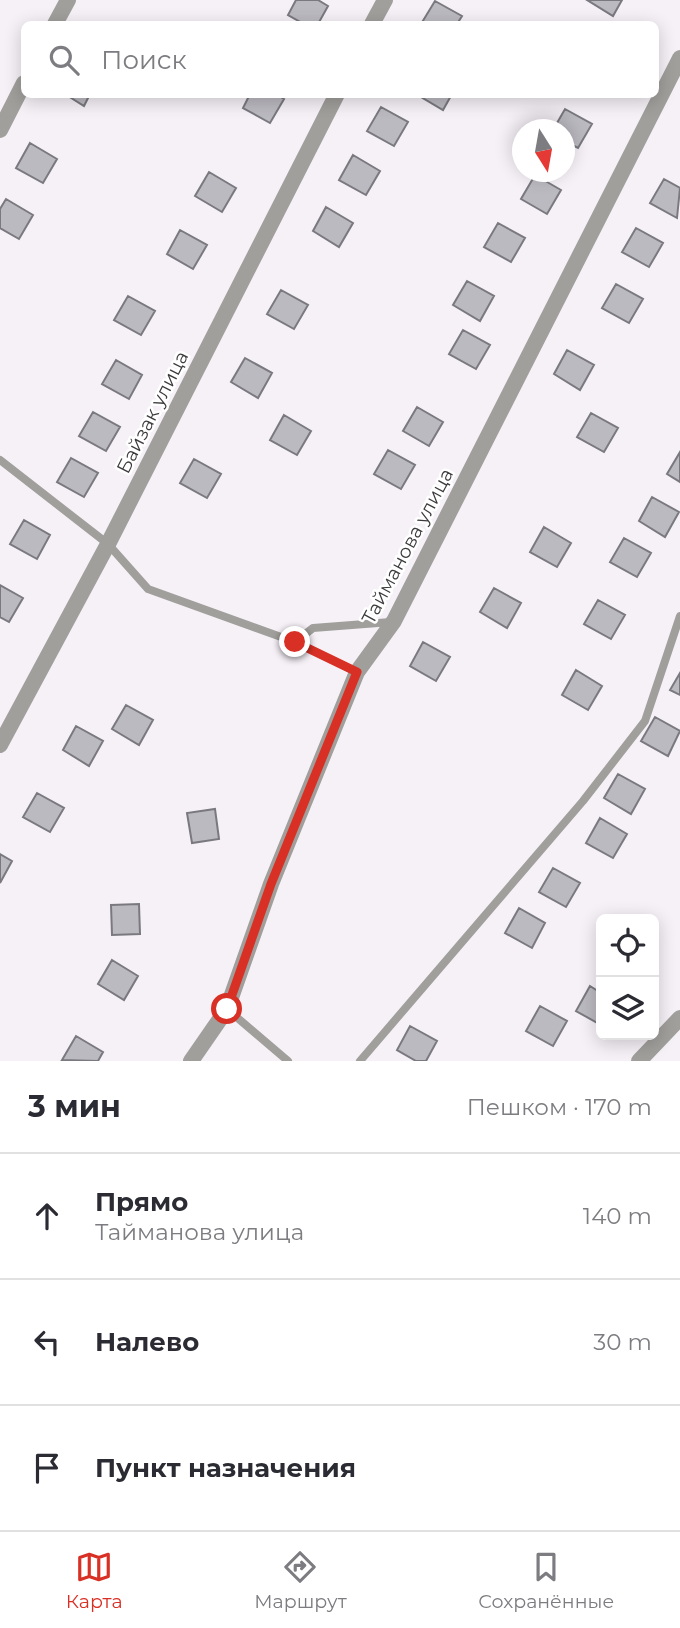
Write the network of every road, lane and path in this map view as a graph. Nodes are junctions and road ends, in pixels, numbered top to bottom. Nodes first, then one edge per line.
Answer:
1 (68, 0) edge
2 (385, 0) edge
3 (57, 21) edge
4 (374, 21) edge
5 (680, 58) edge
6 (21, 89) edge
7 (335, 98) edge
8 (0, 130) edge
9 (0, 460) edge
10 (108, 544) junction
11 (680, 616) edge
12 (394, 621) junction
13 (295, 642) junction
14 (357, 672) junction
15 (0, 746) edge
16 (227, 1009) junction
17 (680, 1017) edge
18 (191, 1061) edge
19 (288, 1061) edge
20 (360, 1061) edge
21 (639, 1061) edge

1 - 3 street
2 - 4 street
5 - 12 street, Тайманова улица
6 - 8 street
7 - 10 street, Байзак улица
9 - 10 lane
10 - 13 lane
10 - 15 street, Байзак улица
11 - 20 lane
12 - 13 lane
12 - 14 street, Тайманова улица
13 - 14 lane
14 - 16 street, Тайманова улица
16 - 18 street, Тайманова улица
16 - 19 lane
17 - 21 street

